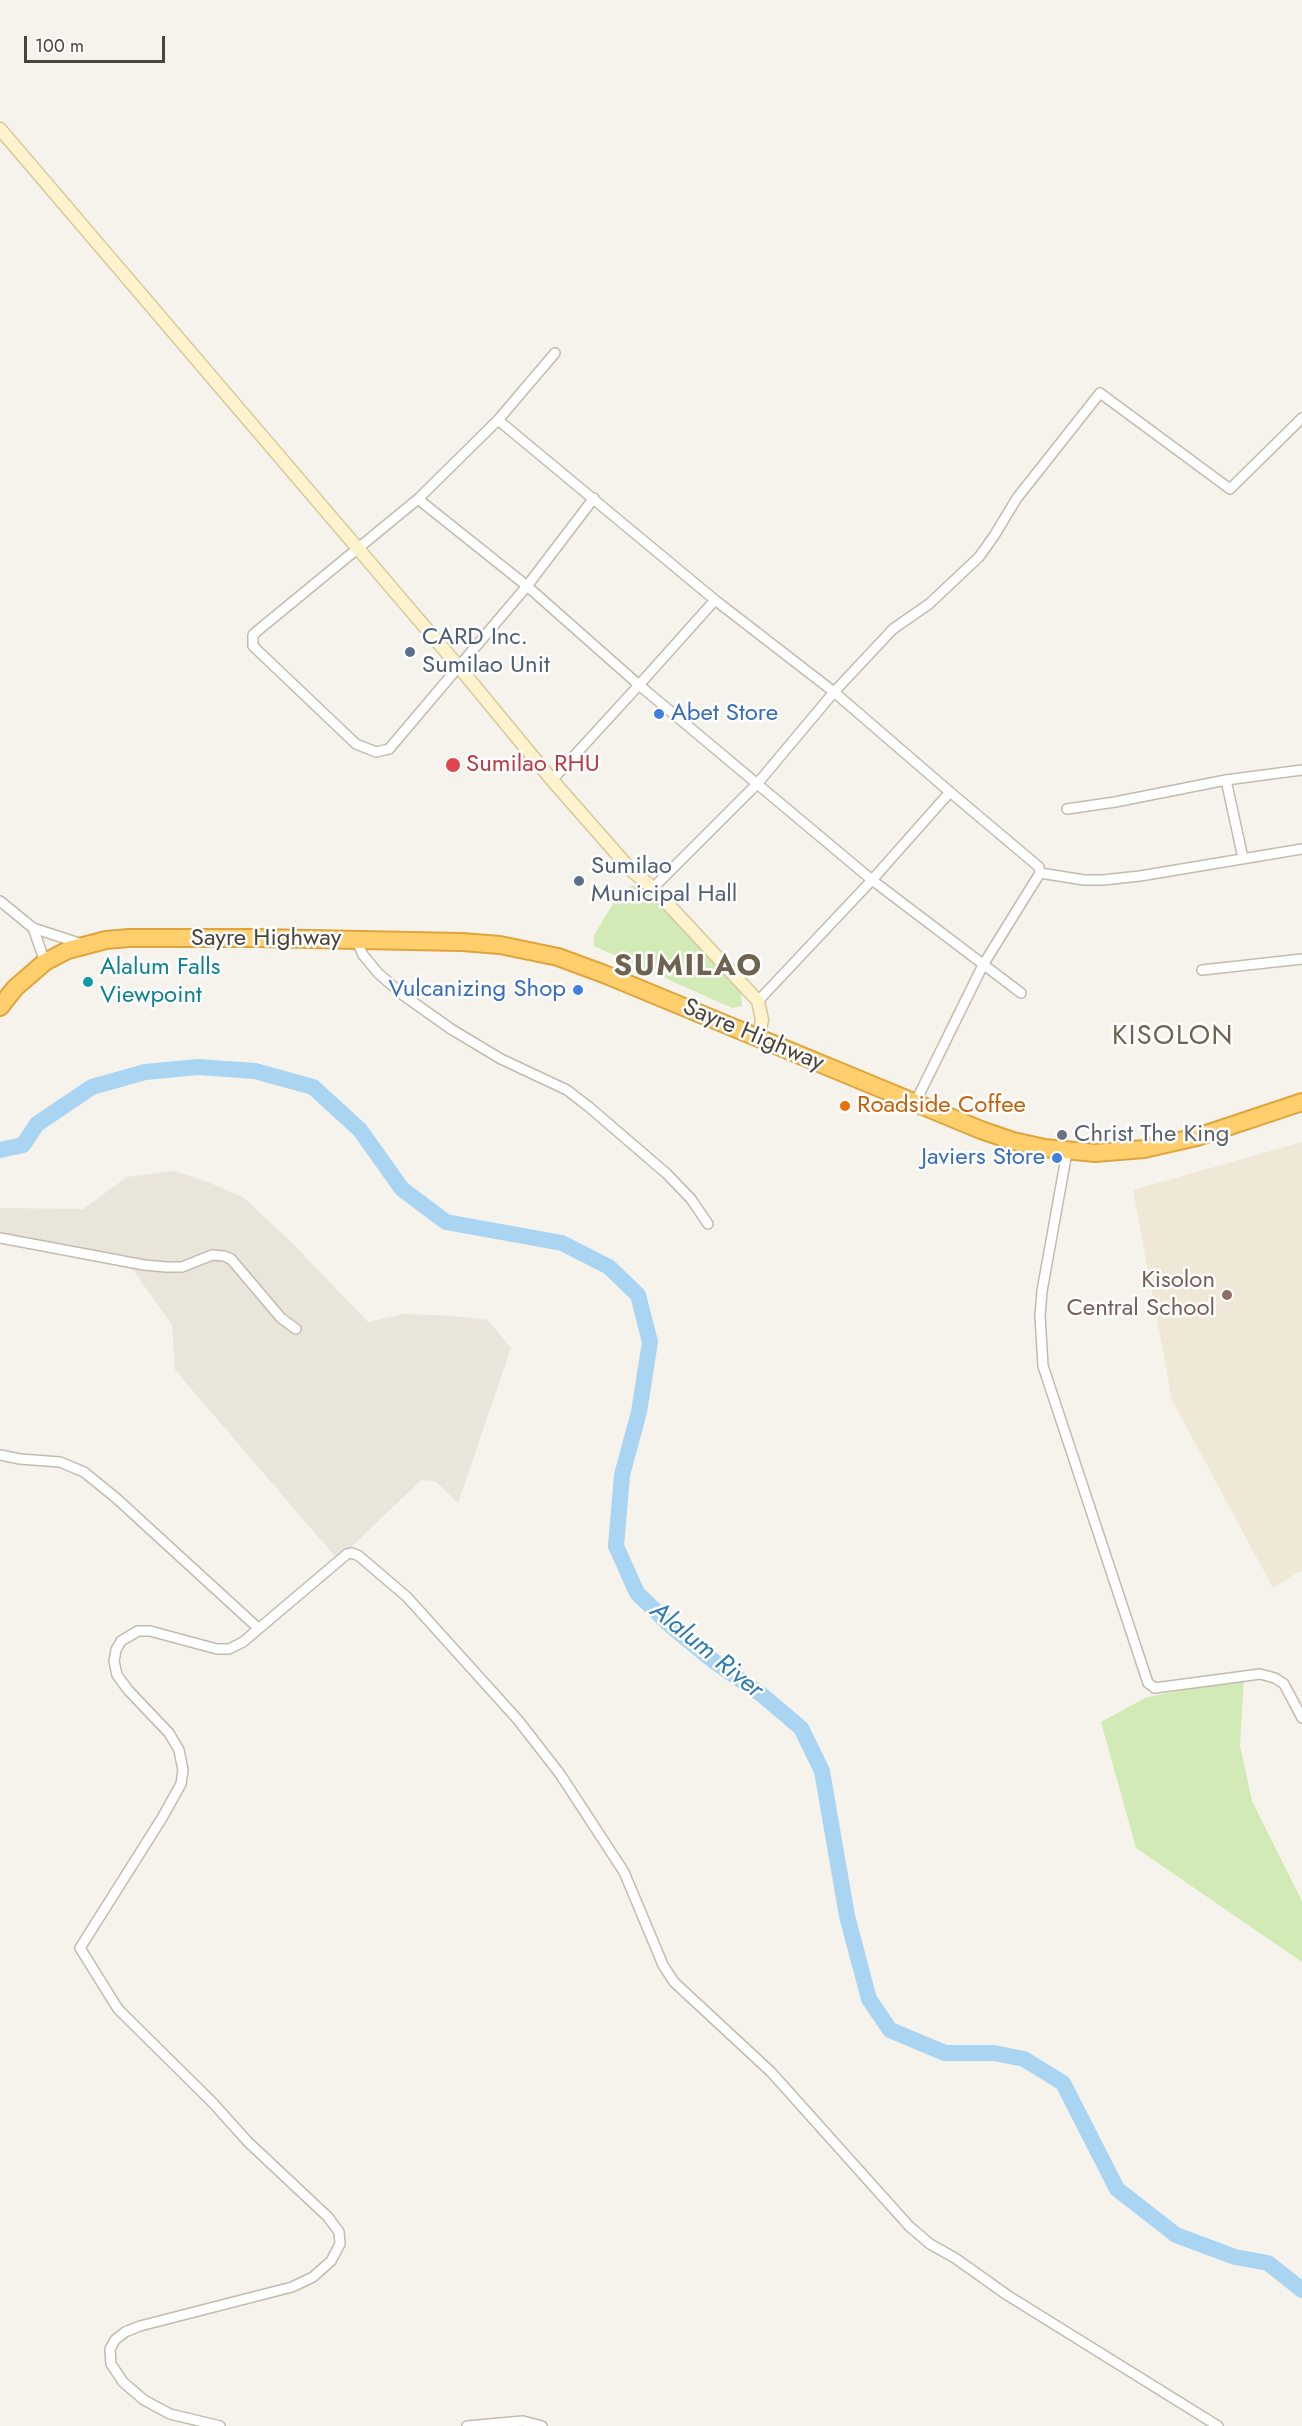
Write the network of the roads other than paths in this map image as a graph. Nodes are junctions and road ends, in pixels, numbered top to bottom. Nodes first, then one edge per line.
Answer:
1 (0, 129) edge
2 (555, 353) dead end
3 (1302, 418) edge
4 (498, 420) junction
5 (594, 498) junction
6 (418, 499) junction
7 (357, 548) junction
8 (527, 586) junction
9 (715, 600) junction
10 (459, 667) junction
11 (639, 686) junction
12 (834, 692) junction
13 (1302, 770) edge
14 (552, 780) junction
15 (1226, 780) junction
16 (757, 784) junction
17 (950, 792) junction
18 (1068, 809) dead end
19 (1302, 849) edge
20 (1243, 858) junction
21 (1040, 873) junction
22 (873, 880) junction
23 (653, 888) junction
24 (0, 901) edge
25 (33, 928) junction
26 (356, 939) junction
27 (88, 945) junction
28 (1302, 959) edge
29 (45, 962) junction
30 (983, 965) junction
31 (1202, 970) dead end
32 (1021, 993) dead end
33 (758, 1001) junction
34 (0, 1007) edge
35 (758, 1038) junction
36 (1302, 1102) edge
37 (915, 1103) junction
38 (1067, 1152) junction
39 (708, 1224) dead end
40 (0, 1238) edge
41 (296, 1329) dead end
42 (0, 1455) edge
43 (258, 1628) junction
44 (1302, 1718) edge
45 (220, 2426) edge
46 (467, 2426) edge
47 (542, 2426) edge
48 (1218, 2426) edge

1 - 7 street
2 - 4 street
3 - 12 street
4 - 5 street
4 - 6 street
5 - 8 street
5 - 9 street
6 - 7 street
6 - 8 street
7 - 10 street
7 - 10 street
8 - 10 street
8 - 11 street
9 - 11 street
9 - 12 street
10 - 14 street
11 - 14 street
11 - 16 street
12 - 16 street
12 - 17 street
13 - 15 street
14 - 23 street
15 - 18 street
15 - 20 street
16 - 22 street
16 - 23 street
17 - 21 street
17 - 22 street
19 - 20 street
20 - 21 street
21 - 30 street
22 - 30 street
22 - 33 street
23 - 33 street
24 - 25 street
25 - 27 street
25 - 29 street
26 - 27 highway, Sayre Highway
26 - 35 highway, Sayre Highway
26 - 39 street
27 - 29 highway, Sayre Highway
28 - 31 street
29 - 34 highway, Sayre Highway
30 - 32 street
30 - 37 street
33 - 35 street
35 - 37 highway, Sayre Highway
36 - 38 highway, Sayre Highway
37 - 38 highway, Sayre Highway
38 - 44 street
40 - 41 street
42 - 43 street
43 - 45 street
43 - 48 street
46 - 47 street

